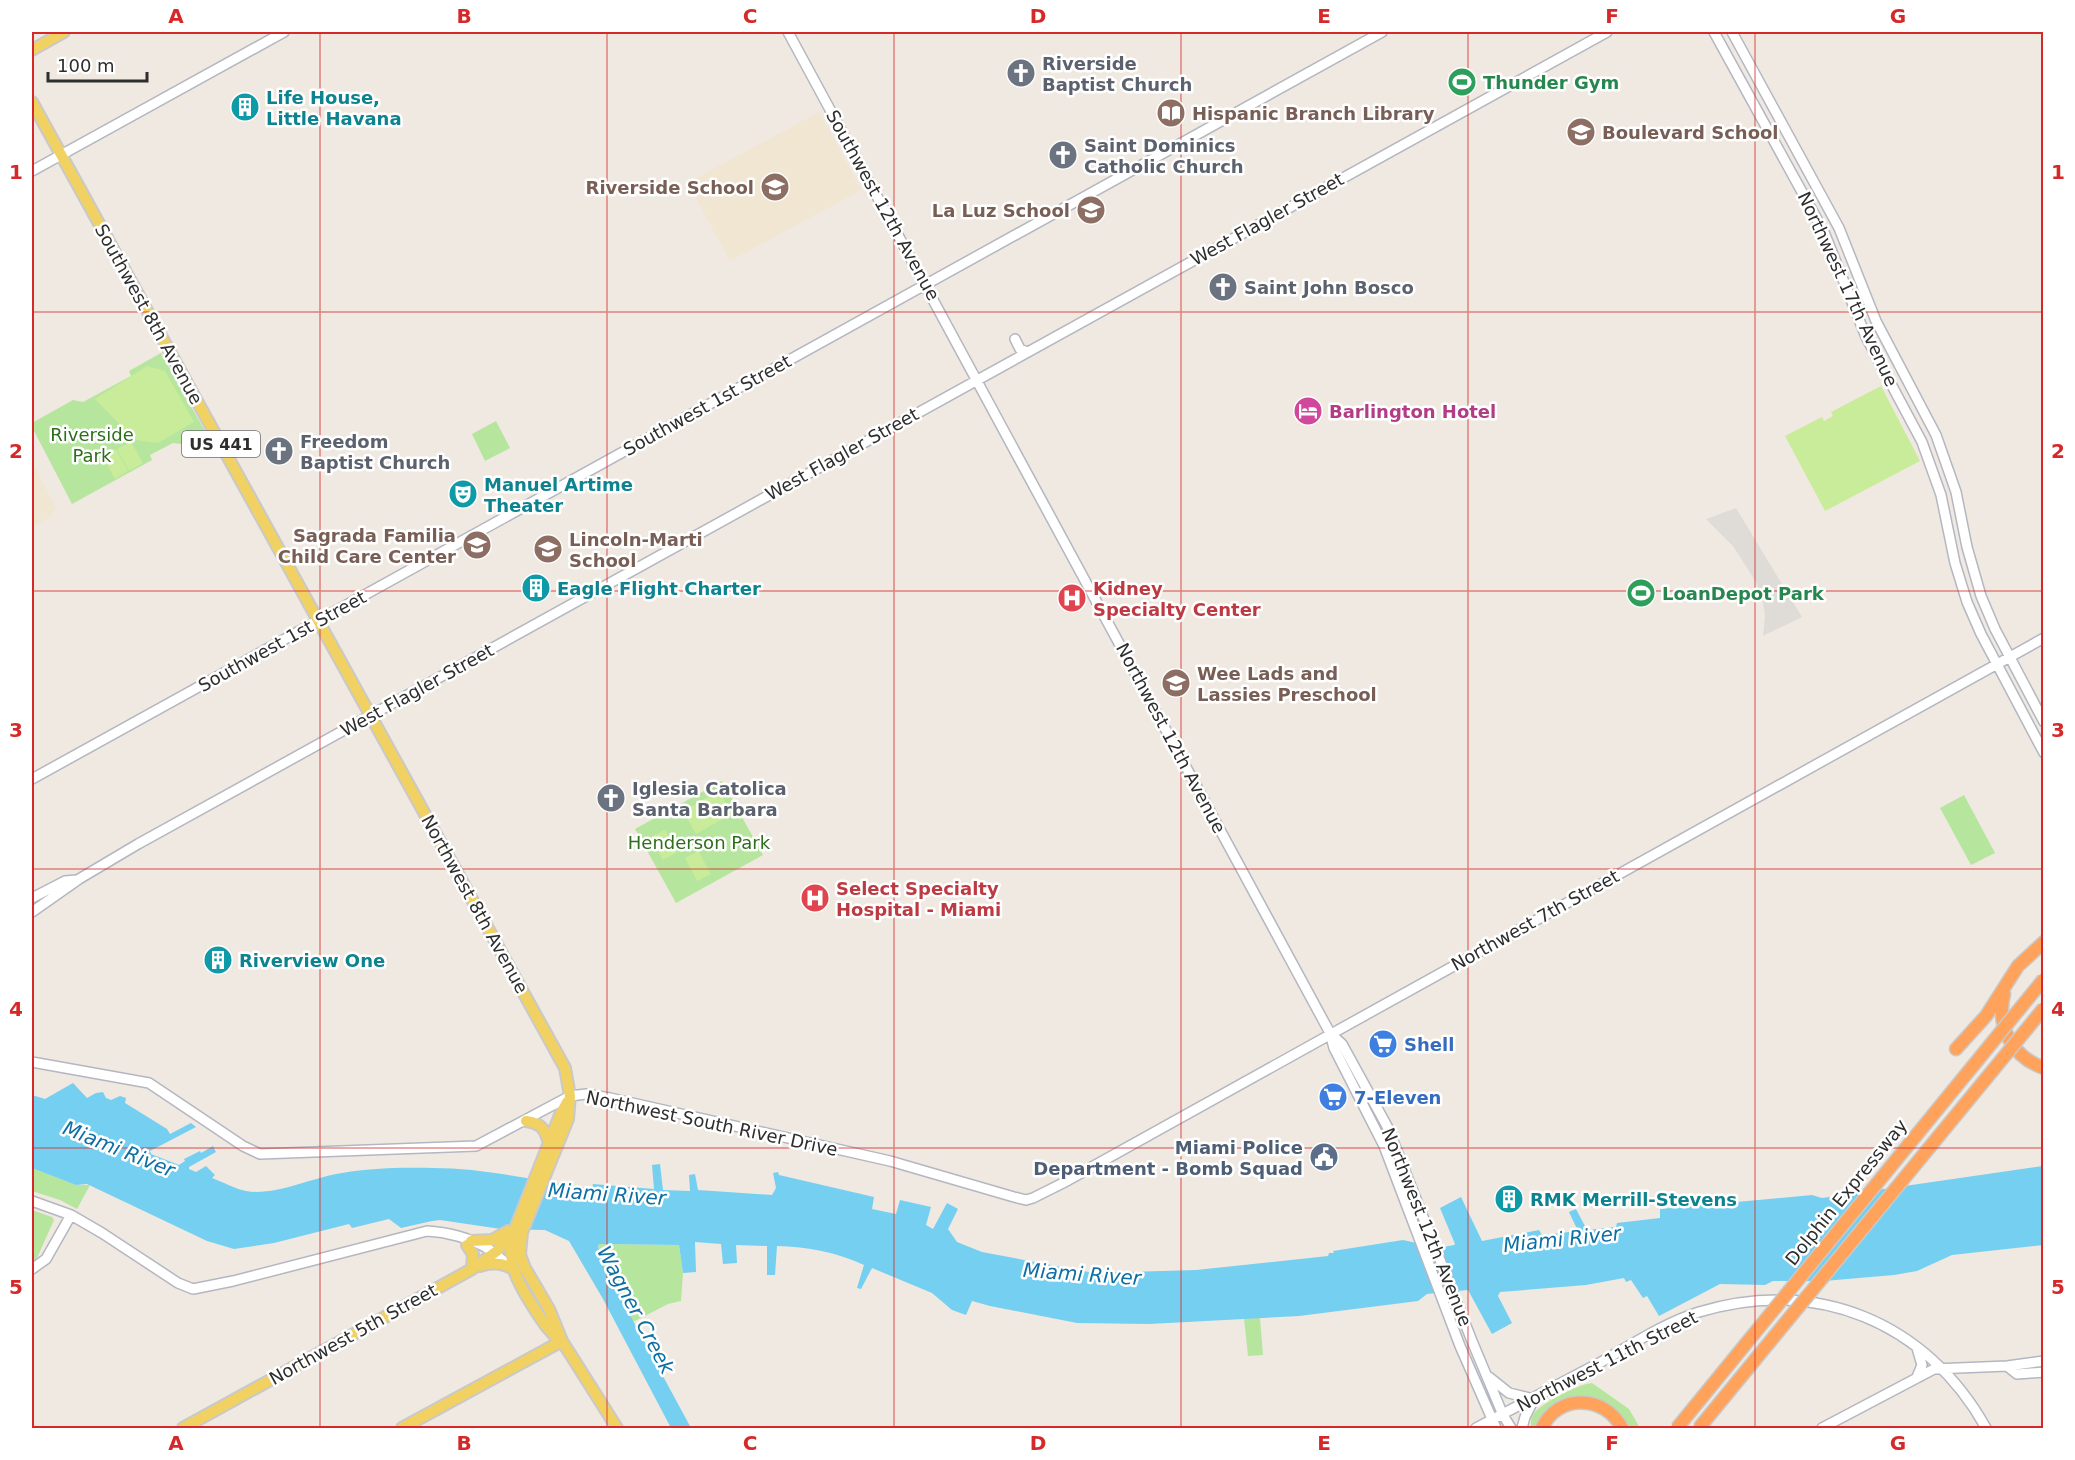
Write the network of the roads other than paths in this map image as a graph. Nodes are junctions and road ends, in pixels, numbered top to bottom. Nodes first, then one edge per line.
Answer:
1 (64, 32) edge
2 (284, 32) edge
3 (788, 32) edge
4 (1382, 32) edge
5 (1606, 32) edge
6 (1714, 32) edge
7 (1732, 32) edge
8 (32, 50) edge
9 (32, 102) edge
10 (61, 155) junction
11 (32, 171) edge
12 (926, 284) junction
13 (1015, 339) dead end
14 (1027, 352) junction
15 (977, 380) junction
16 (318, 620) junction
17 (2043, 638) edge
18 (2010, 656) junction
19 (1996, 664) junction
20 (371, 716) junction
21 (2043, 722) edge
22 (2043, 753) edge
23 (32, 779) edge
24 (79, 879) junction
25 (32, 898) edge
26 (32, 912) edge
27 (2043, 942) edge
28 (2043, 979) edge
29 (2007, 982) junction
30 (2043, 1008) edge
31 (1330, 1033) junction
32 (1956, 1049) dead end
33 (32, 1062) edge
34 (2043, 1068) edge
35 (570, 1096) junction
36 (526, 1121) junction
37 (549, 1144) junction
38 (548, 1159) junction
39 (1026, 1200) joint
40 (32, 1201) edge
41 (71, 1215) junction
42 (469, 1243) junction
43 (508, 1243) junction
44 (494, 1254) junction
45 (512, 1268) junction
46 (32, 1269) edge
47 (472, 1269) junction
48 (554, 1322) junction
49 (562, 1341) junction
50 (1916, 1346) junction
51 (2043, 1361) edge
52 (2007, 1366) junction
53 (1942, 1368) junction
54 (2043, 1372) edge
55 (1486, 1375) junction
56 (1917, 1377) junction
57 (1534, 1399) junction
58 (1503, 1415) junction
59 (1493, 1425) edge
60 (183, 1428) edge
61 (402, 1428) edge
62 (616, 1428) edge
63 (1476, 1428) edge
64 (1511, 1428) edge
65 (1522, 1428) edge
66 (1542, 1428) edge
67 (1622, 1428) edge
68 (1677, 1428) edge
69 (1700, 1428) edge
70 (1822, 1428) edge
71 (1986, 1428) edge

1 - 8 main road
2 - 10 main road
3 - 12 main road, Southwest 12th Avenue
4 - 12 main road, Southwest 1st Street
5 - 14 main road, West Flagler Street
6 - 19 main road, Northwest 17th Avenue
7 - 18 main road, Northwest 17th Avenue
9 - 10 main road, Southwest 8th Avenue / US 441
10 - 11 main road
10 - 16 main road, Southwest 8th Avenue / US 441
12 - 15 main road, Southwest 12th Avenue
12 - 16 main road, Southwest 1st Street
13 - 14 main road
14 - 15 main road, West Flagler Street
15 - 20 main road, West Flagler Street
15 - 31 main road, Northwest 12th Avenue
16 - 20 main road, Southwest 8th Avenue / US 441
16 - 23 main road, Southwest 1st Street
17 - 18 main road, Northwest 7th Street
18 - 19 main road, Northwest 7th Street
18 - 21 main road, Northwest 17th Avenue
19 - 22 main road, Northwest 17th Avenue
19 - 31 main road, Northwest 7th Street
20 - 24 main road, West Flagler Street
20 - 35 main road, Northwest 8th Avenue / US 441
24 - 25 main road, West Flagler Street
24 - 26 main road, West Flagler Street
27 - 29 highway
28 - 68 highway, Dolphin Expressway, bridge
29 - 32 highway
29 - 34 highway
30 - 69 highway, Dolphin Expressway, bridge
31 - 39 main road, Northwest 7th Street
31 - 55 main road, Northwest 12th Avenue
31 - 59 main road, Northwest 12th Avenue
33 - 36 main road, Northwest South River Drive
35 - 36 main road, Northwest South River Drive
35 - 37 main road, US 441
35 - 38 main road, US 441
35 - 39 main road, Northwest South River Drive
36 - 37 main road
37 - 38 main road, US 441
38 - 43 main road, Northwest 5th Street / US 441
38 - 43 main road, US 441
40 - 41 main road
41 - 42 main road
41 - 46 main road
42 - 43 main road
42 - 44 main road
42 - 47 main road
43 - 44 main road, Northwest 5th Street
43 - 45 main road, US 441
43 - 48 main road, US 441
44 - 45 main road
44 - 47 main road, Northwest 5th Street
45 - 47 main road
45 - 48 main road
45 - 49 main road, US 441
47 - 60 main road, Northwest 5th Street
48 - 49 main road, US 441
49 - 61 main road
49 - 62 main road, US 441
50 - 53 main road, Northwest 11th Street
50 - 56 main road
50 - 57 main road, Northwest 11th Street
51 - 52 main road
52 - 53 main road
52 - 54 main road
53 - 56 main road
53 - 71 main road, Northwest 11th Street
55 - 57 main road
55 - 58 main road, Northwest 12th Avenue
56 - 70 main road
57 - 58 main road, Northwest 11th Street
57 - 65 main road
58 - 59 main road, Northwest 11th Street
58 - 64 main road, Northwest 12th Avenue
59 - 63 main road, Northwest 11th Street
66 - 67 highway

